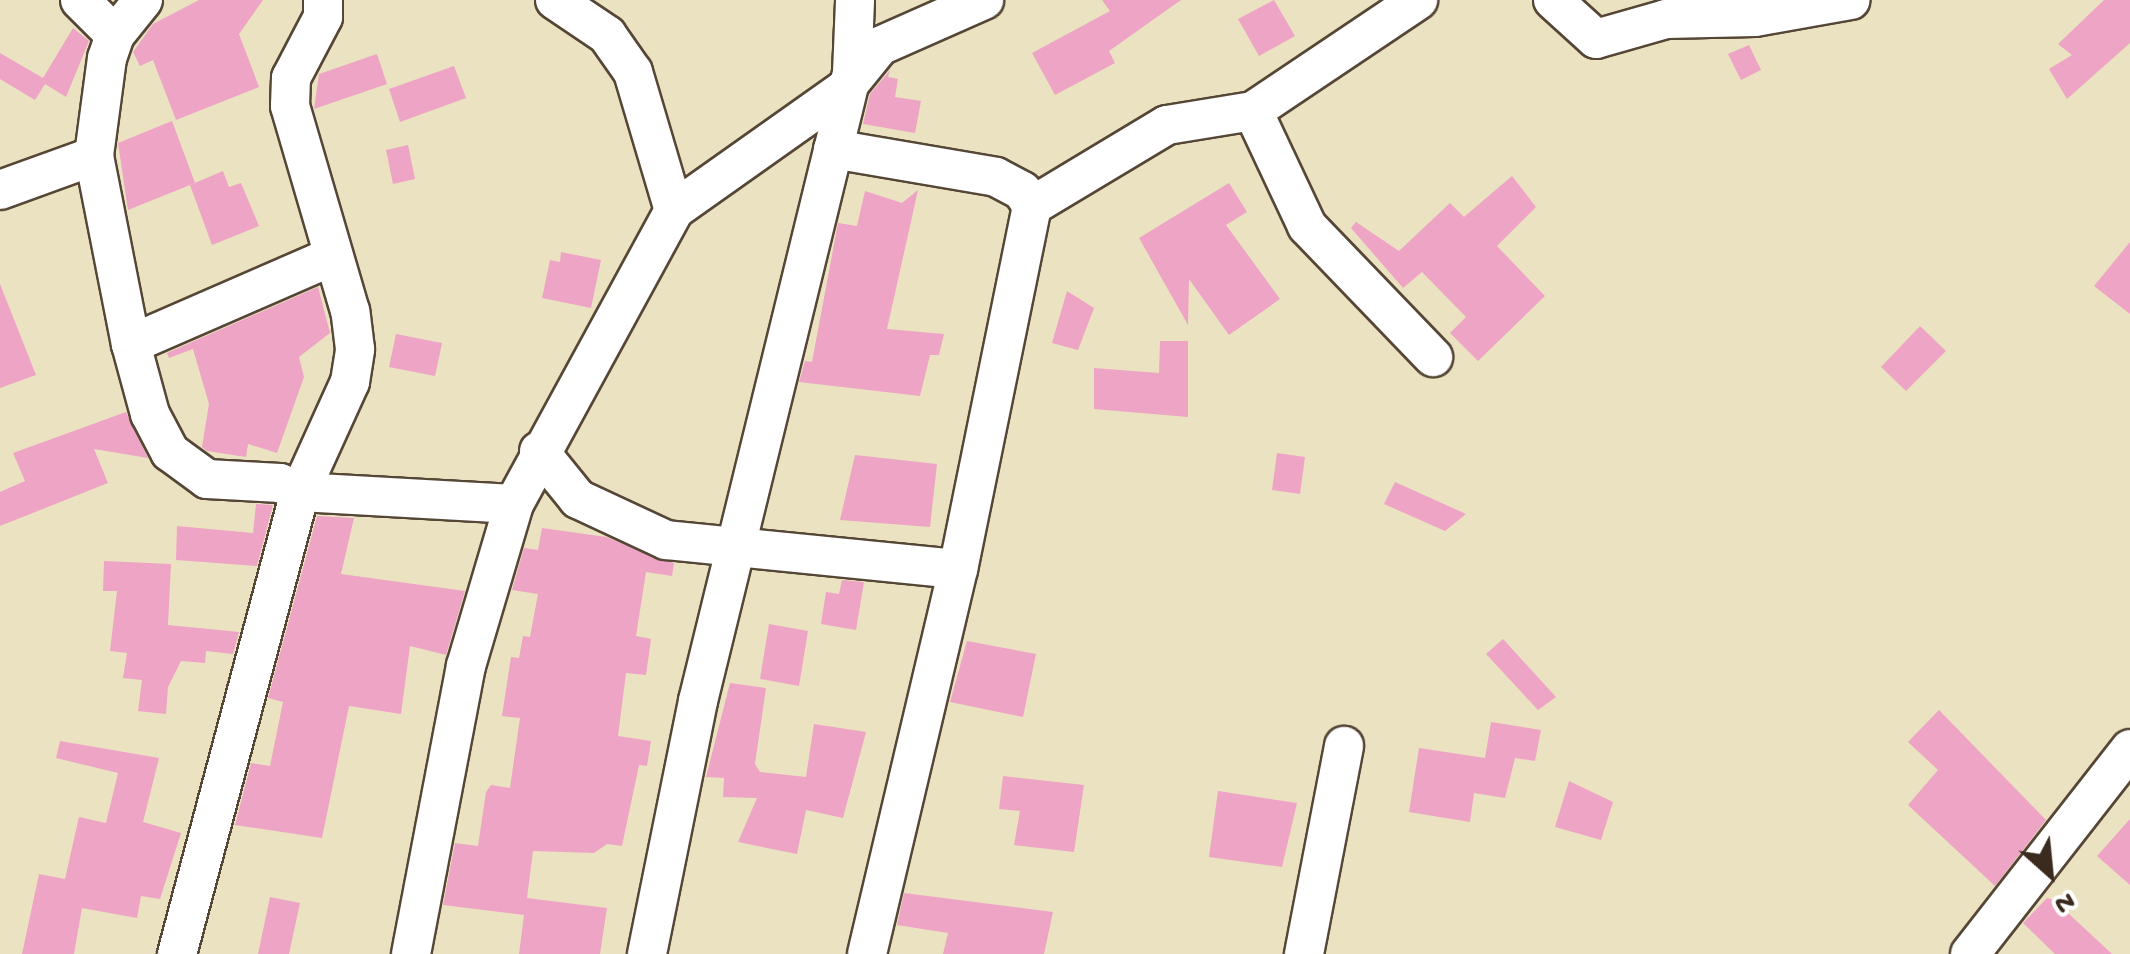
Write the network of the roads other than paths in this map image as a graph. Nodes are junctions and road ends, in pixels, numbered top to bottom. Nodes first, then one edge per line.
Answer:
1 (80, 0) edge
2 (143, 0) edge
3 (323, 0) edge
4 (555, 0) edge
5 (855, 0) edge
6 (984, 0) edge
7 (1418, 0) edge
8 (1553, 0) edge
9 (1851, 0) edge
10 (115, 36) junction
11 (845, 89) junction
12 (1253, 112) junction
13 (833, 149) junction
14 (94, 156) junction
15 (0, 190) edge
16 (1032, 206) junction
17 (674, 210) junction
18 (333, 256) junction
19 (132, 344) junction
20 (1433, 357) dead end
21 (539, 450) junction
22 (300, 492) junction
23 (514, 504) junction
24 (738, 543) junction
25 (958, 569) junction
26 (1344, 746) dead end
27 (2129, 752) edge
28 (177, 954) edge
29 (411, 954) edge
30 (647, 954) edge
31 (867, 954) edge
32 (1304, 954) edge
33 (1970, 954) edge

1 - 10 street
2 - 10 street
3 - 18 street
4 - 17 street
5 - 11 street
6 - 11 street
7 - 12 street
8 - 9 street
10 - 14 street
11 - 13 street
11 - 17 street
12 - 16 street
12 - 20 street
13 - 16 street
13 - 24 street
14 - 15 street
14 - 19 street
16 - 25 street
17 - 21 street
18 - 19 street
18 - 22 street
19 - 22 street
21 - 23 street
21 - 24 street
22 - 23 street
22 - 28 street
23 - 29 street
24 - 25 street
24 - 30 street
25 - 31 street
26 - 32 street
27 - 33 street

